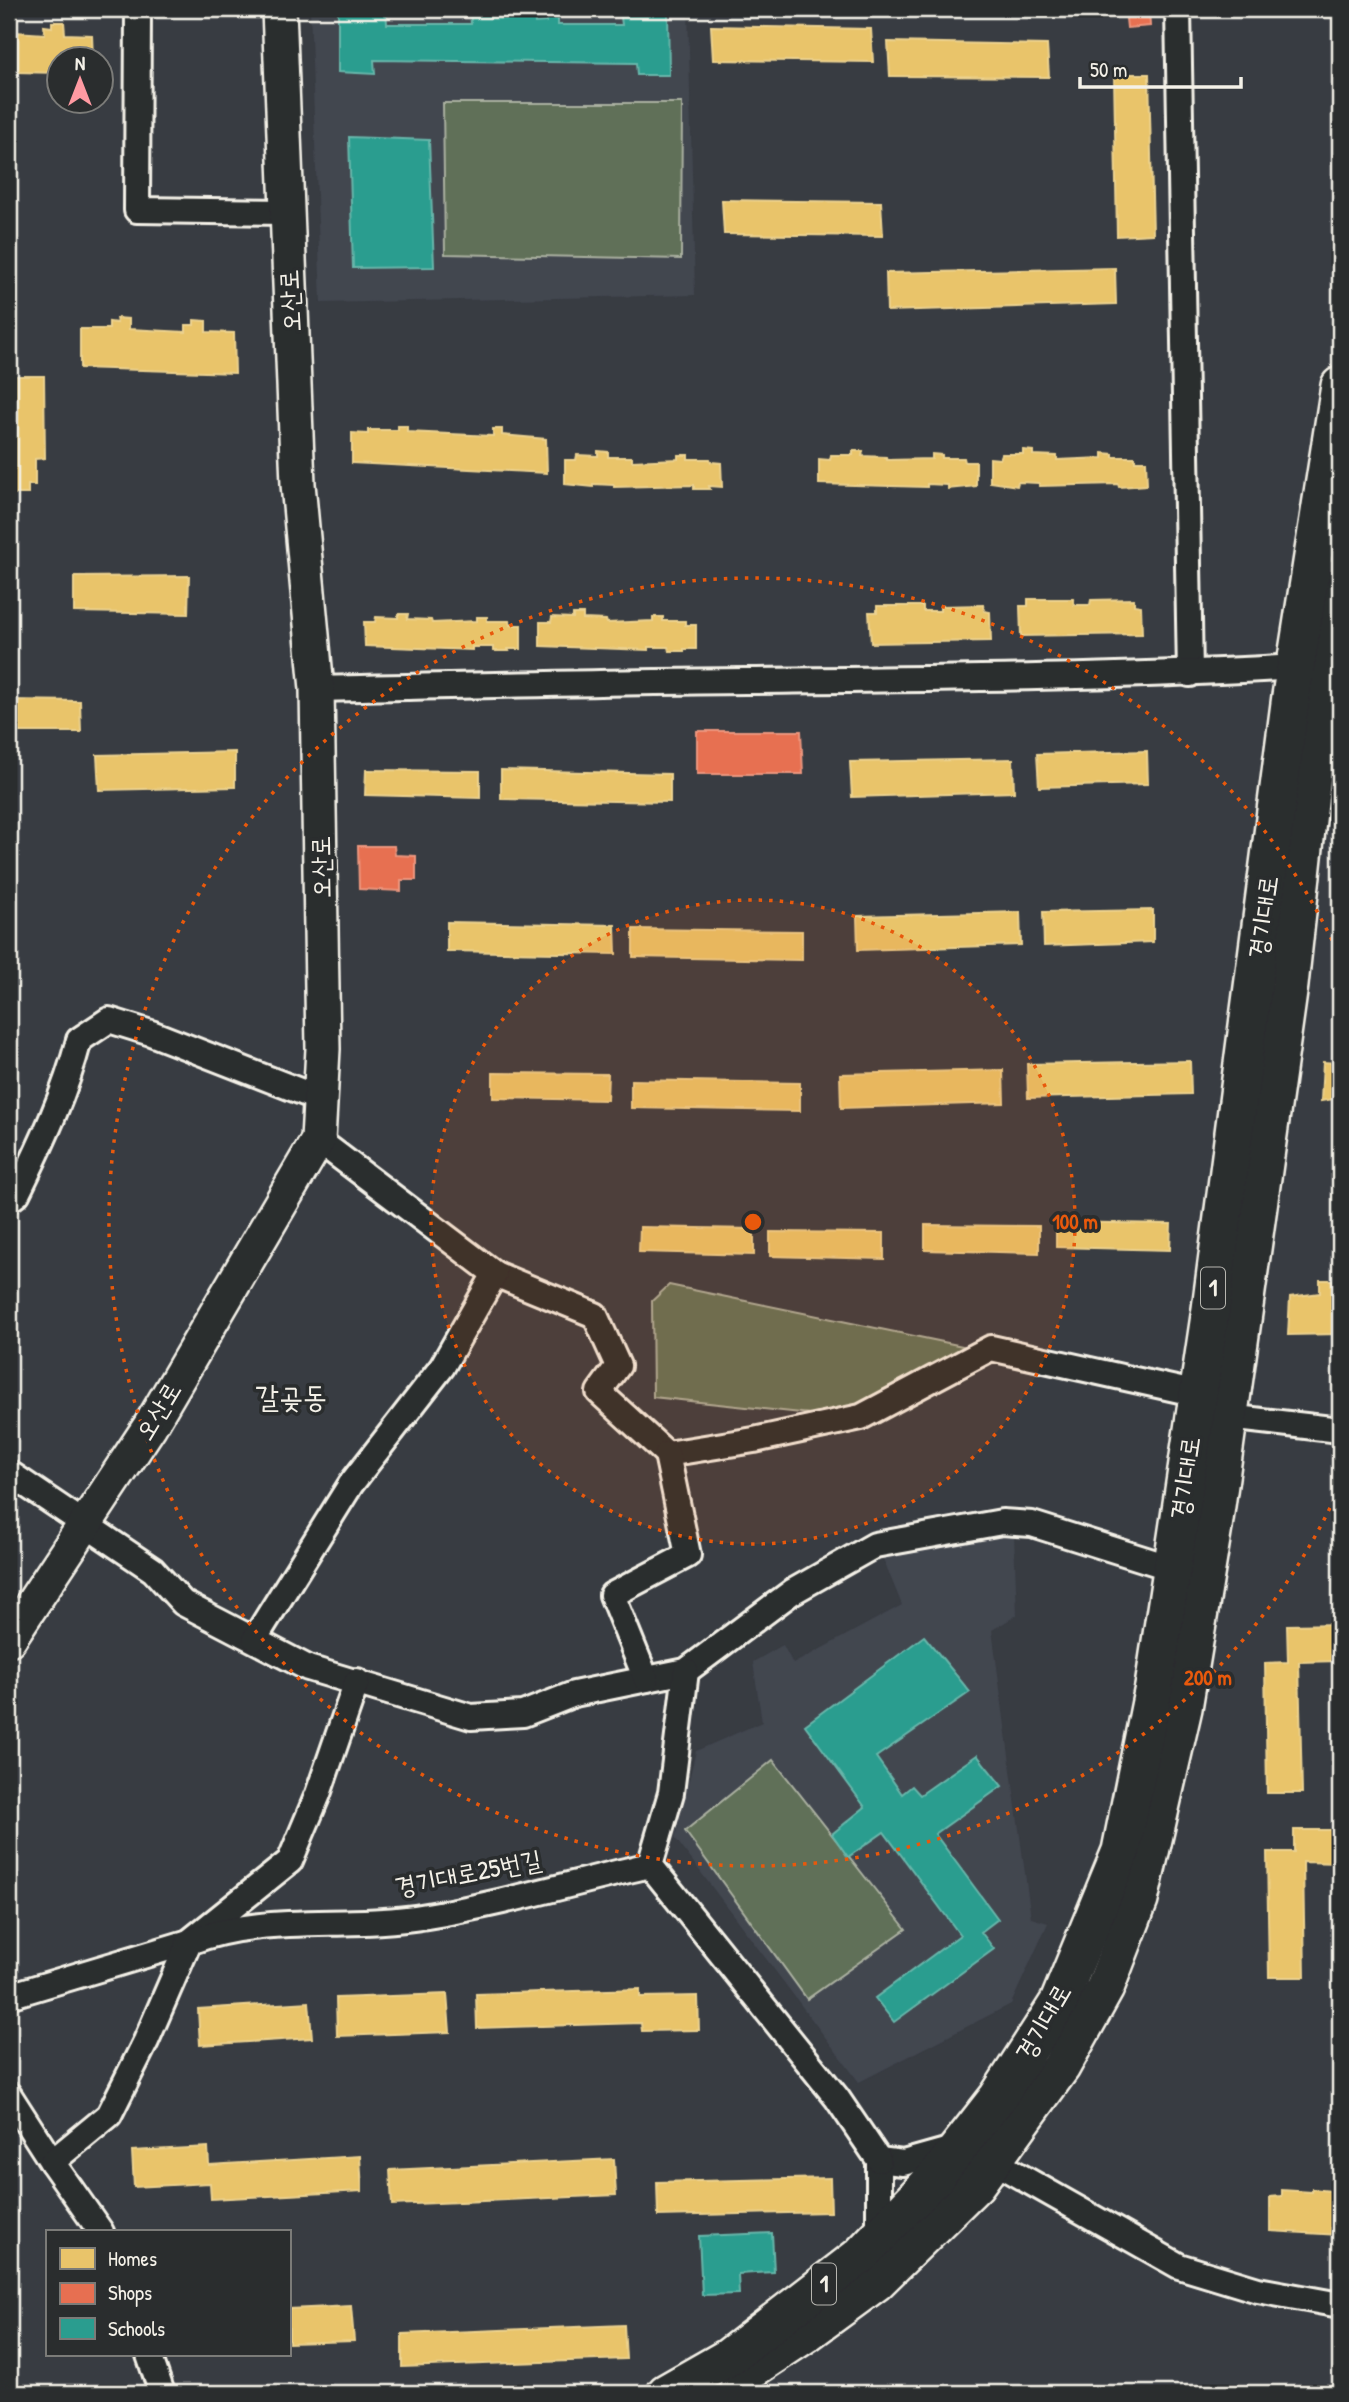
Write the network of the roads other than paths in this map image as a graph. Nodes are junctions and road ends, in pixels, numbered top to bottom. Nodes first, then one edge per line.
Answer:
1 (138, 9) edge
2 (279, 9) edge
3 (1178, 9) edge
4 (286, 212) junction
5 (1340, 386) edge
6 (1340, 577) edge
7 (1337, 621) edge
8 (1190, 674) junction
9 (1319, 676) edge
10 (317, 688) junction
11 (320, 1099) junction
12 (318, 1140) junction
13 (9, 1200) edge
14 (495, 1273) junction
15 (1198, 1394) junction
16 (1228, 1417) junction
17 (1340, 1430) edge
18 (667, 1454) junction
19 (9, 1473) edge
20 (85, 1523) junction
21 (1213, 1527) junction
22 (1174, 1558) junction
23 (255, 1638) junction
24 (9, 1639) edge
25 (687, 1671) junction
26 (646, 1679) junction
27 (356, 1681) junction
28 (650, 1865) junction
29 (189, 1942) junction
30 (9, 1996) edge
31 (9, 2095) edge
32 (960, 2147) junction
33 (879, 2160) junction
34 (993, 2161) junction
35 (52, 2162) junction
36 (99, 2230) edge
37 (879, 2237) junction
38 (1340, 2305) edge
39 (149, 2356) edge
40 (162, 2393) edge
41 (666, 2393) edge
42 (713, 2393) edge

1 - 4 street
2 - 4 street, 오산로
3 - 8 street
4 - 10 street, 오산로
5 - 9 main road, 경기대로 / 1
6 - 7 main road, 경기대로 / 1
7 - 9 main road, 경기대로 / 1
8 - 9 street
8 - 10 street
9 - 15 main road, 경기대로 / 1
9 - 16 main road, 경기대로 / 1
10 - 11 street, 오산로
11 - 12 street, 오산로
11 - 13 street
12 - 14 street
12 - 20 street, 오산로
14 - 18 street
14 - 23 street
15 - 16 street
15 - 18 street
15 - 22 main road, 경기대로 / 1
16 - 17 street
16 - 21 main road, 경기대로 / 1
18 - 26 street
19 - 20 street
20 - 23 street
20 - 24 street, 오산로
21 - 22 street
21 - 34 main road, 경기대로 / 1
22 - 25 street
22 - 32 main road, 경기대로 / 1
23 - 27 street
25 - 26 street
25 - 28 street
26 - 27 street
27 - 29 street
28 - 29 street, 경기대로25번길
28 - 33 street
29 - 30 street, 경기대로25번길
29 - 35 street
31 - 35 street
32 - 33 street
32 - 34 street
32 - 37 main road, 경기대로 / 1
33 - 37 street
34 - 38 street
34 - 42 main road, 경기대로 / 1
35 - 36 street
37 - 41 main road, 경기대로 / 1
39 - 40 street

